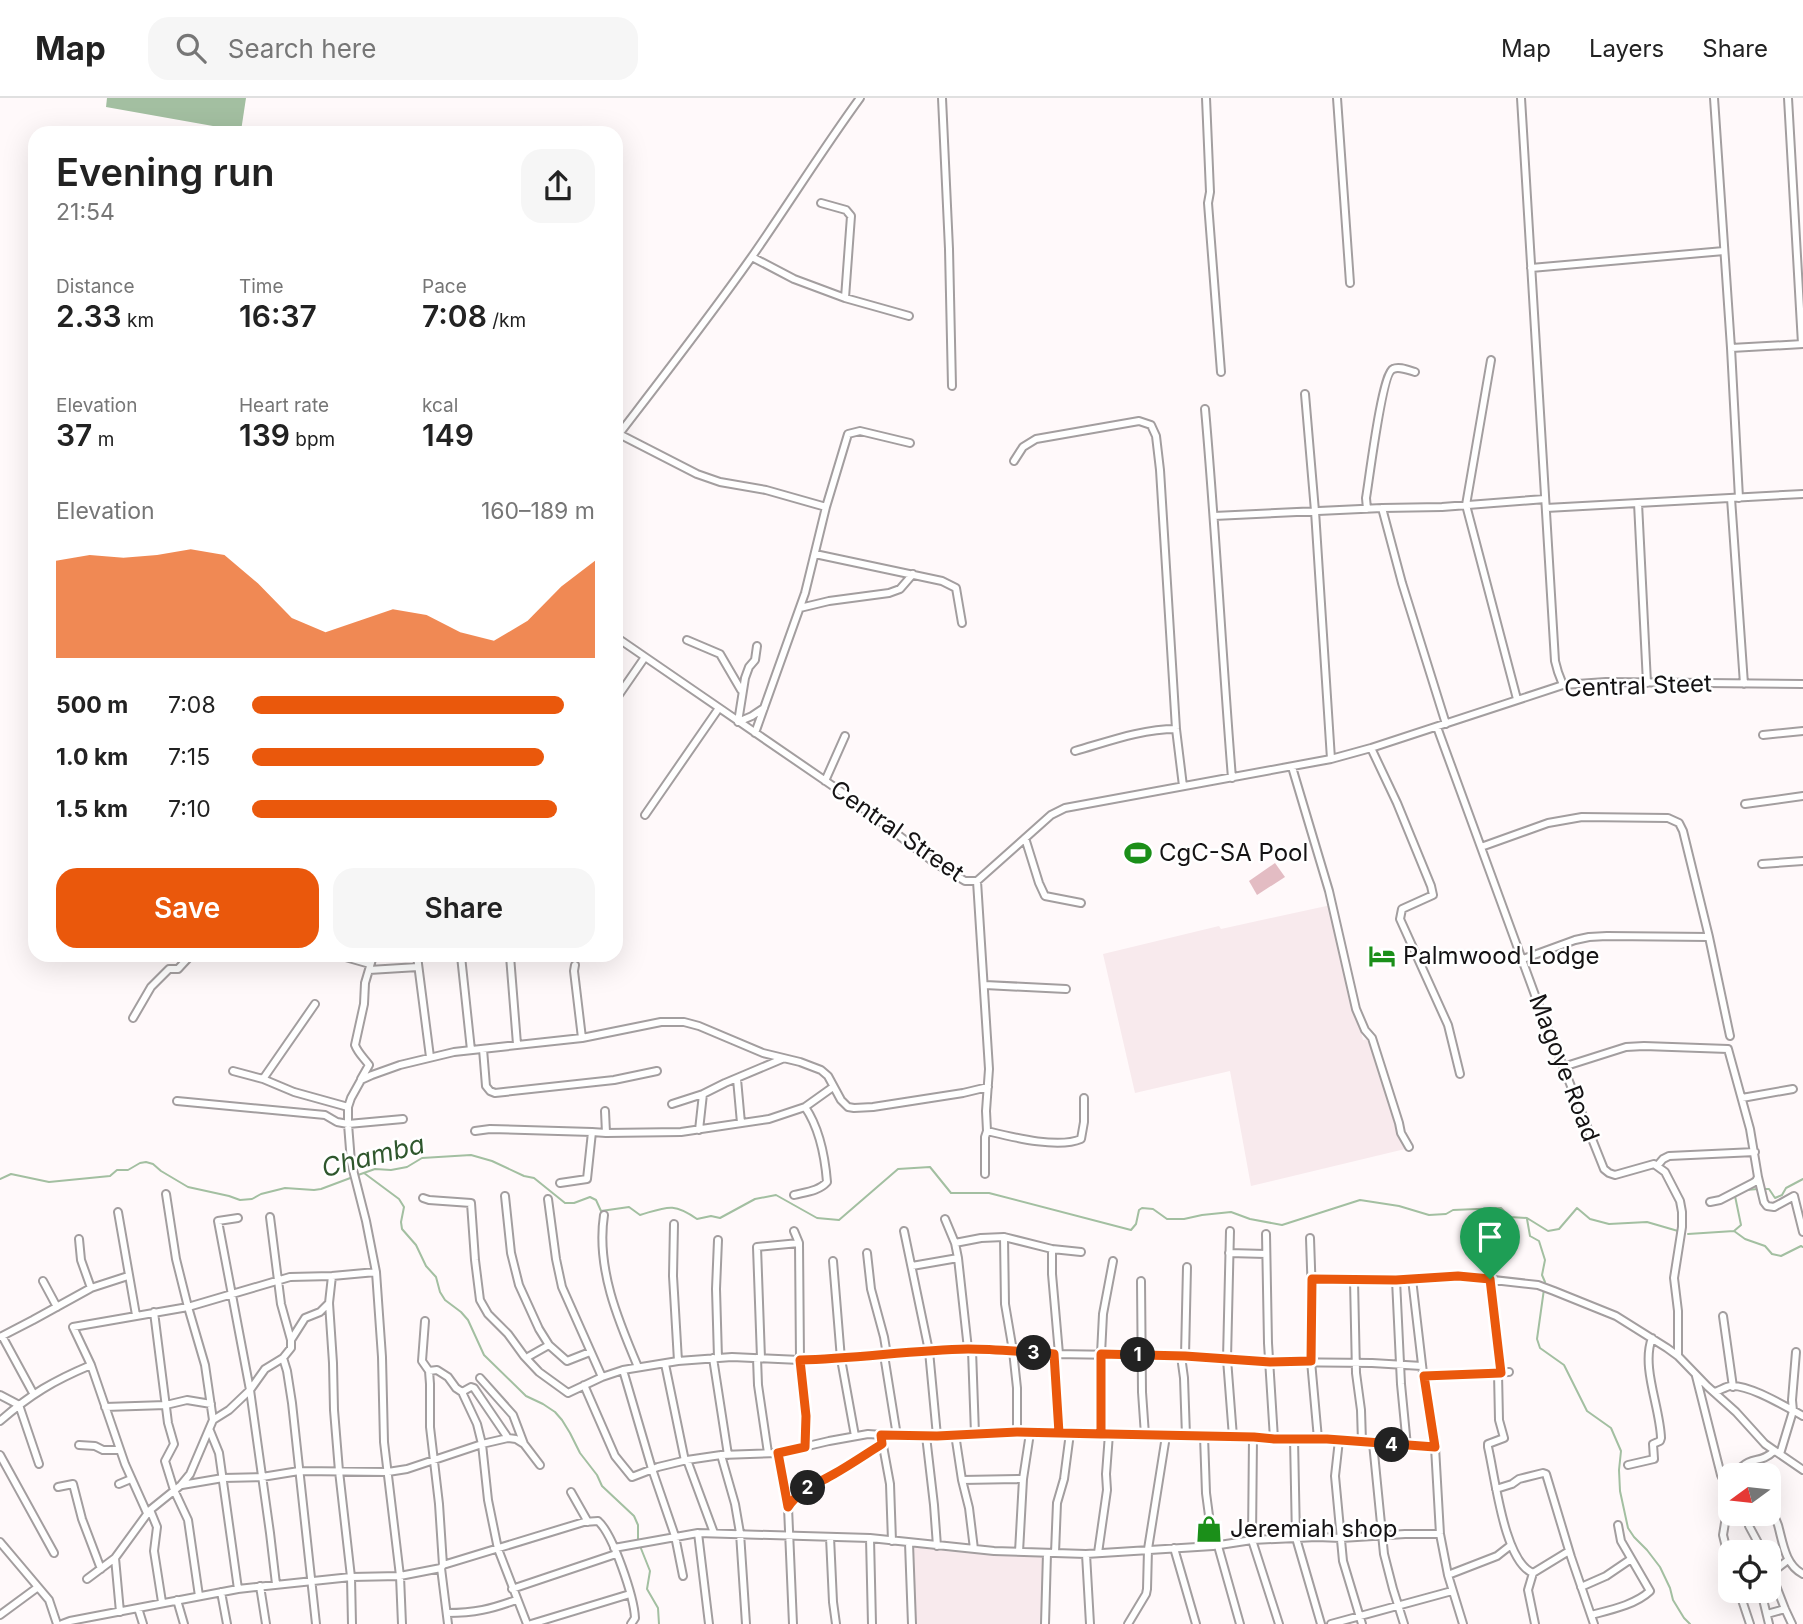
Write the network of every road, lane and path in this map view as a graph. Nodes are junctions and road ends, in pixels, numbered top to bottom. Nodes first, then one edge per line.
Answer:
1 (860, 98) edge
2 (942, 98) edge
3 (1206, 98) edge
4 (1337, 98) edge
5 (1521, 98) edge
6 (1714, 98) edge
7 (1788, 98) edge
8 (821, 203) dead end
9 (1724, 251) junction
10 (752, 257) junction
11 (1531, 268) junction
12 (1350, 283) dead end
13 (845, 298) junction
14 (909, 316) dead end
15 (1802, 344) edge
16 (1731, 348) junction
17 (1491, 360) dead end
18 (1222, 372) dead end
19 (1415, 372) dead end
20 (952, 386) dead end
21 (1305, 394) dead end
22 (1205, 409) dead end
23 (623, 428) edge
24 (623, 439) edge
25 (911, 443) dead end
26 (1014, 461) dead end
27 (1803, 494) edge
28 (1735, 498) junction
29 (1545, 499) junction
30 (1638, 503) junction
31 (1466, 505) junction
32 (826, 507) junction
33 (1382, 508) junction
34 (1546, 508) junction
35 (1367, 509) junction
36 (1315, 512) junction
37 (1214, 516) junction
38 (815, 554) junction
39 (913, 574) junction
40 (800, 608) junction
41 (962, 622) dead end
42 (687, 640) dead end
43 (623, 642) edge
44 (757, 646) dead end
45 (645, 657) junction
46 (1647, 683) junction
47 (1744, 684) junction
48 (1803, 684) edge
49 (1563, 685) junction
50 (623, 689) edge
51 (742, 692) junction
52 (1517, 699) junction
53 (719, 708) junction
54 (764, 708) junction
55 (738, 722) junction
56 (1447, 724) junction
57 (1437, 727) junction
58 (1175, 729) junction
59 (1803, 731) edge
60 (755, 733) junction
61 (845, 736) dead end
62 (1763, 736) dead end
63 (1371, 748) junction
64 (1074, 751) dead end
65 (1331, 759) junction
66 (1292, 767) junction
67 (1232, 778) junction
68 (825, 780) junction
69 (1183, 786) junction
70 (1803, 796) edge
71 (1745, 804) dead end
72 (645, 815) dead end
73 (1025, 838) junction
74 (1481, 847) junction
75 (1803, 861) edge
76 (1762, 864) dead end
77 (977, 881) junction
78 (1082, 903) dead end
79 (1709, 937) junction
80 (1523, 959) junction
81 (185, 962) edge
82 (357, 962) edge
83 (371, 962) edge
84 (418, 962) edge
85 (462, 962) edge
86 (510, 962) edge
87 (575, 965) dead end
88 (369, 967) junction
89 (418, 967) junction
90 (985, 985) junction
91 (1066, 989) dead end
92 (315, 1004) dead end
93 (133, 1018) dead end
94 (1730, 1036) dead end
95 (582, 1038) junction
96 (517, 1044) junction
97 (483, 1049) junction
98 (471, 1050) junction
99 (430, 1057) junction
100 (782, 1059) junction
101 (1563, 1068) junction
102 (233, 1071) dead end
103 (657, 1072) dead end
104 (1460, 1074) dead end
105 (263, 1079) junction
106 (737, 1079) junction
107 (360, 1080) junction
108 (833, 1087) junction
109 (988, 1087) junction
110 (1793, 1088) dead end
111 (704, 1094) junction
112 (1084, 1098) dead end
113 (1742, 1098) junction
114 (177, 1101) dead end
115 (672, 1104) dead end
116 (348, 1107) junction
117 (805, 1107) junction
118 (605, 1111) dead end
119 (402, 1119) dead end
120 (741, 1123) junction
121 (348, 1124) junction
122 (475, 1130) dead end
123 (699, 1130) junction
124 (987, 1131) junction
125 (592, 1132) junction
126 (606, 1133) junction
127 (1409, 1147) dead end
128 (1755, 1152) junction
129 (1657, 1166) junction
130 (985, 1174) dead end
131 (1758, 1177) junction
132 (560, 1183) dead end
133 (166, 1194) dead end
134 (794, 1195) dead end
135 (505, 1196) dead end
136 (423, 1198) dead end
137 (548, 1199) dead end
138 (1710, 1202) dead end
139 (118, 1212) dead end
140 (604, 1215) dead end
141 (270, 1217) dead end
142 (238, 1219) dead end
143 (945, 1219) dead end
144 (674, 1224) dead end
145 (794, 1231) dead end
146 (904, 1231) dead end
147 (1230, 1231) dead end
148 (1803, 1232) edge
149 (1266, 1234) dead end
150 (1004, 1237) junction
151 (1310, 1238) dead end
152 (79, 1239) dead end
153 (718, 1240) dead end
154 (799, 1243) junction
155 (955, 1243) junction
156 (1052, 1249) junction
157 (1081, 1252) dead end
158 (867, 1253) dead end
159 (1229, 1253) junction
160 (1266, 1254) junction
161 (958, 1258) junction
162 (833, 1261) dead end
163 (1113, 1261) dead end
164 (912, 1266) junction
165 (1186, 1268) dead end
166 (376, 1272) junction
167 (128, 1276) junction
168 (332, 1276) junction
169 (1312, 1279) junction
170 (1412, 1279) junction
171 (1490, 1279) junction
172 (277, 1280) junction
173 (1354, 1280) junction
174 (1396, 1280) junction
175 (43, 1281) dead end
176 (1141, 1282) dead end
177 (92, 1288) junction
178 (232, 1294) junction
179 (329, 1303) junction
180 (57, 1307) junction
181 (188, 1307) junction
182 (154, 1312) junction
183 (136, 1315) junction
184 (1723, 1316) dead end
185 (425, 1321) dead end
186 (1, 1336) edge
187 (1652, 1339) junction
188 (290, 1340) junction
189 (549, 1345) junction
190 (970, 1350) junction
191 (929, 1351) junction
192 (1013, 1351) junction
193 (590, 1352) junction
194 (1796, 1352) dead end
195 (1057, 1354) junction
196 (1101, 1354) junction
197 (885, 1355) junction
198 (1141, 1355) junction
199 (1183, 1356) junction
200 (1678, 1356) junction
201 (284, 1358) junction
202 (526, 1358) junction
203 (715, 1358) junction
204 (759, 1358) junction
205 (841, 1359) junction
206 (1227, 1359) junction
207 (800, 1360) junction
208 (1311, 1361) junction
209 (678, 1362) junction
210 (1270, 1362) junction
211 (1356, 1362) junction
212 (665, 1364) junction
213 (1400, 1364) junction
214 (91, 1365) junction
215 (1422, 1366) junction
216 (638, 1367) junction
217 (623, 1370) junction
218 (429, 1371) junction
219 (1502, 1373) junction
220 (1696, 1375) junction
221 (1424, 1376) junction
222 (602, 1377) junction
223 (480, 1378) dead end
224 (584, 1385) junction
225 (1733, 1387) junction
226 (250, 1390) junction
227 (462, 1392) junction
228 (1714, 1392) junction
229 (33, 1393) junction
230 (0, 1395) edge
231 (211, 1404) junction
232 (19, 1405) junction
233 (166, 1405) junction
234 (105, 1407) junction
235 (1793, 1411) junction
236 (1803, 1416) edge
237 (214, 1420) junction
238 (0, 1421) edge
239 (210, 1431) junction
240 (1017, 1432) junction
241 (1030, 1433) junction
242 (1059, 1433) junction
243 (1070, 1433) junction
244 (955, 1434) junction
245 (975, 1434) junction
246 (1105, 1434) junction
247 (881, 1435) junction
248 (1144, 1435) junction
249 (855, 1436) junction
250 (897, 1436) junction
251 (926, 1436) junction
252 (937, 1436) junction
253 (1166, 1436) junction
254 (1186, 1436) junction
255 (1204, 1436) junction
256 (1233, 1437) junction
257 (1254, 1437) junction
258 (508, 1438) junction
259 (1294, 1438) junction
260 (1274, 1439) junction
261 (1318, 1439) junction
262 (1339, 1440) junction
263 (1362, 1442) junction
264 (1373, 1443) junction
265 (482, 1444) junction
266 (524, 1444) junction
267 (882, 1444) junction
268 (79, 1445) dead end
269 (1407, 1446) junction
270 (805, 1447) junction
271 (1435, 1447) junction
272 (119, 1450) junction
273 (1777, 1452) junction
274 (768, 1453) junction
275 (778, 1453) junction
276 (0, 1455) edge
277 (725, 1455) junction
278 (433, 1460) junction
279 (686, 1461) junction
280 (1718, 1463) edge
281 (1747, 1463) edge
282 (39, 1464) dead end
283 (540, 1465) dead end
284 (1628, 1465) dead end
285 (652, 1469) junction
286 (1803, 1470) edge
287 (299, 1471) junction
288 (339, 1471) junction
289 (388, 1472) junction
290 (262, 1477) junction
291 (223, 1478) junction
292 (131, 1479) junction
293 (962, 1479) junction
294 (1023, 1479) junction
295 (119, 1484) dead end
296 (58, 1487) dead end
297 (178, 1487) junction
298 (1496, 1489) junction
299 (571, 1492) dead end
300 (788, 1507) junction
301 (149, 1511) junction
302 (587, 1522) junction
303 (1618, 1525) dead end
304 (1778, 1526) edge
305 (698, 1533) junction
306 (714, 1533) junction
307 (740, 1533) junction
308 (1440, 1534) junction
309 (675, 1536) junction
310 (1384, 1536) junction
311 (790, 1537) junction
312 (830, 1537) junction
313 (870, 1538) junction
314 (1296, 1538) junction
315 (1341, 1538) junction
316 (1252, 1540) junction
317 (892, 1541) junction
318 (0, 1542) edge
319 (909, 1543) junction
320 (1511, 1545) junction
321 (937, 1546) junction
322 (1216, 1546) junction
323 (1174, 1548) junction
324 (498, 1549) junction
325 (974, 1549) junction
326 (1147, 1549) junction
327 (615, 1551) junction
328 (1569, 1551) junction
329 (1019, 1552) junction
330 (1098, 1552) junction
331 (54, 1553) dead end
332 (1051, 1553) junction
333 (1086, 1553) junction
334 (115, 1558) junction
335 (1631, 1559) junction
336 (1788, 1560) junction
337 (1781, 1565) edge
338 (442, 1566) junction
339 (101, 1569) junction
340 (1533, 1573) junction
341 (1803, 1574) edge
342 (1448, 1575) junction
343 (400, 1576) junction
344 (683, 1576) dead end
345 (351, 1577) junction
346 (87, 1579) dead end
347 (312, 1580) junction
348 (276, 1584) junction
349 (260, 1586) junction
350 (38, 1587) junction
351 (1581, 1587) junction
352 (238, 1589) junction
353 (512, 1589) junction
354 (1452, 1591) junction
355 (220, 1592) junction
356 (630, 1594) junction
357 (200, 1596) junction
358 (1781, 1599) edge
359 (177, 1600) junction
360 (516, 1600) junction
361 (162, 1602) junction
362 (1743, 1603) edge
363 (1764, 1603) edge
364 (1398, 1605) junction
365 (138, 1608) junction
366 (1785, 1609) junction
367 (120, 1612) junction
368 (447, 1613) junction
369 (1767, 1614) junction
370 (0, 1615) edge
371 (96, 1615) junction
372 (1360, 1615) junction
373 (1591, 1615) junction
374 (60, 1624) edge
375 (98, 1624) edge
376 (142, 1624) edge
377 (184, 1624) edge
378 (227, 1624) edge
379 (266, 1624) edge
380 (316, 1624) edge
381 (352, 1624) edge
382 (402, 1624) edge
383 (448, 1624) edge
384 (529, 1624) edge
385 (631, 1624) edge
386 (709, 1624) edge
387 (746, 1624) edge
388 (793, 1624) edge
389 (836, 1624) edge
390 (872, 1624) edge
391 (912, 1624) edge
392 (1045, 1624) edge
393 (1090, 1624) edge
394 (1128, 1624) edge
395 (1196, 1624) edge
396 (1240, 1624) edge
397 (1279, 1624) edge
398 (1321, 1624) edge
399 (1331, 1624) edge
400 (1363, 1624) edge
401 (1404, 1624) edge
402 (1463, 1624) edge
403 (1535, 1624) edge
404 (1594, 1624) edge
405 (1751, 1624) edge
406 (1769, 1624) edge
407 (1792, 1624) edge

1 - 10 street
2 - 20 street
3 - 18 street
4 - 12 street
5 - 11 street
6 - 9 street
7 - 15 street
8 - 13 street
9 - 11 street
9 - 16 street
10 - 13 street
10 - 23 street
11 - 29 street
13 - 14 street
15 - 16 street
16 - 28 street
17 - 31 street
19 - 35 street
21 - 36 street
22 - 37 street
24 - 32 street
25 - 32 street
26 - 58 street
27 - 28 street
28 - 30 street
28 - 47 street
29 - 31 street
29 - 34 street
30 - 34 street
30 - 46 street
31 - 33 street
31 - 52 street
32 - 38 street
33 - 35 street
33 - 56 street
34 - 49 street
35 - 36 street
36 - 37 street
36 - 65 street
37 - 67 street
38 - 39 street
38 - 40 street
39 - 40 street
39 - 41 street
40 - 54 street
42 - 51 street
43 - 45 street, Central Street
44 - 51 street
45 - 50 street
45 - 53 street, Central Street
46 - 47 street, Central Steet
46 - 49 street, Central Steet
47 - 48 street, Central Steet
49 - 52 street, Central Steet
51 - 55 street
52 - 56 street, Central Steet
53 - 55 street, Central Street
53 - 72 street
54 - 55 street
54 - 60 street
55 - 60 street, Central Street
56 - 57 street, Central Steet
57 - 63 street, Central Street
57 - 74 street, Magoye Road
58 - 64 street
58 - 69 street
59 - 62 street
60 - 68 street, Central Street
61 - 68 street
63 - 65 street, Central Street
63 - 104 street
65 - 66 street, Central Street
66 - 67 street, Central Street
66 - 127 street
67 - 69 street, Central Street
68 - 77 street, Central Street
69 - 73 street, Central Street
70 - 71 street
73 - 77 street, Central Street
73 - 78 street
74 - 79 street
74 - 80 street, Magoye Road
75 - 76 street
77 - 90 street
79 - 80 street
79 - 94 street
80 - 101 street, Magoye Road
81 - 93 street
82 - 88 street
83 - 88 street
84 - 89 street
85 - 98 street
86 - 96 street
87 - 95 street
88 - 89 street
88 - 107 street
89 - 99 street
90 - 91 street
90 - 109 street
92 - 105 street
95 - 96 street
95 - 100 street
96 - 97 street
97 - 98 street
97 - 103 street
98 - 99 street
99 - 107 street
100 - 106 street
100 - 108 street
101 - 113 street
101 - 129 street, Magoye Road
102 - 105 street
105 - 116 street
106 - 111 street
106 - 120 street
107 - 116 street
108 - 109 street
108 - 117 street
109 - 124 street
110 - 113 street
111 - 115 street
111 - 123 street
112 - 124 street
113 - 128 street
114 - 121 street
116 - 121 street
117 - 120 street
117 - 134 street
118 - 126 street
119 - 121 street
120 - 123 street
121 - 166 street
122 - 125 street
123 - 126 street
124 - 130 street
125 - 126 street
125 - 132 street
128 - 129 street
128 - 131 street
129 - 200 street
131 - 138 street
131 - 148 street
133 - 181 street
135 - 189 street
136 - 202 street
137 - 193 street
139 - 167 street
140 - 216 street
141 - 172 street
142 - 178 street
143 - 155 street
144 - 209 street
145 - 154 street
146 - 164 street
147 - 159 street
149 - 160 street
150 - 155 street
150 - 156 street
150 - 192 street
151 - 169 street
152 - 177 street
153 - 203 street
154 - 204 street
154 - 207 street
155 - 161 street
156 - 157 street
156 - 195 street
158 - 197 street
159 - 160 street
159 - 206 street
160 - 210 street
161 - 164 street
161 - 190 street
162 - 205 street
163 - 196 street
164 - 191 street
165 - 199 street
166 - 168 street
166 - 289 street
167 - 177 street
167 - 183 street
168 - 172 street
168 - 179 street
169 - 173 street
169 - 208 street
170 - 171 street
170 - 174 street
170 - 215 street
171 - 187 street
171 - 219 street
172 - 178 street
172 - 188 street
173 - 174 street
173 - 211 street
174 - 213 street
175 - 180 street
176 - 198 street
177 - 180 street
178 - 181 street
178 - 226 street
179 - 188 street
179 - 288 street
180 - 186 street
181 - 182 street
181 - 231 street
182 - 183 street
182 - 233 street
183 - 214 street
184 - 225 street
185 - 218 street
186 - 229 street
187 - 200 street
187 - 284 street
188 - 201 street
189 - 193 street
189 - 202 street
190 - 191 street
190 - 192 street
190 - 245 street
191 - 197 street
191 - 252 street
192 - 195 street
192 - 240 street
193 - 222 street
194 - 235 street
195 - 196 street
195 - 242 street
196 - 198 street
196 - 246 street
197 - 205 street
197 - 250 street
198 - 199 street
198 - 248 street
199 - 206 street
199 - 254 street
200 - 220 street
201 - 226 street
201 - 287 street
202 - 224 street
203 - 204 street
203 - 209 street
203 - 277 street
204 - 207 street
204 - 274 street
205 - 207 street
205 - 249 street
206 - 210 street
206 - 256 street
207 - 270 street
208 - 210 street
208 - 211 street
208 - 261 street
209 - 212 street
210 - 260 street
211 - 213 street
211 - 263 street
212 - 216 street
212 - 279 street
213 - 215 street
213 - 269 street
214 - 229 street
214 - 234 street
215 - 221 street
216 - 217 street
217 - 222 street
217 - 285 street
218 - 227 street
218 - 278 street
219 - 221 street
219 - 298 street
220 - 228 street
220 - 280 street
221 - 271 street
222 - 224 street
223 - 266 street
224 - 285 street
225 - 228 street
225 - 235 street
226 - 237 street
226 - 290 street
227 - 258 street
227 - 265 street
228 - 273 street
229 - 232 street
230 - 232 street
231 - 233 street
231 - 237 street
232 - 238 street
232 - 282 street
233 - 234 street
233 - 297 street
234 - 272 street
235 - 236 street
235 - 273 street
237 - 239 street
239 - 291 street
239 - 297 street
240 - 241 street
240 - 245 street
241 - 242 street
241 - 294 street
242 - 243 street
243 - 246 street
243 - 332 street
244 - 245 street
244 - 252 street
244 - 293 street
246 - 248 street
246 - 330 street
247 - 249 street
247 - 250 street
247 - 267 street
248 - 253 street
249 - 270 street
250 - 251 street
251 - 252 street
251 - 321 street
253 - 254 street
253 - 326 street
254 - 255 street
255 - 256 street
255 - 322 street
256 - 257 street
257 - 260 street
257 - 316 street
258 - 265 street
258 - 266 street
259 - 260 street
259 - 261 street
259 - 314 street
261 - 262 street
262 - 263 street
262 - 315 street
263 - 264 street
264 - 269 street
264 - 310 street
265 - 278 street
265 - 324 street
266 - 283 street
267 - 300 street
267 - 317 street
268 - 272 street
269 - 271 street
270 - 275 street
271 - 308 street
272 - 292 street
273 - 281 street
273 - 286 street
274 - 275 street
274 - 277 street
275 - 300 street
276 - 331 street
277 - 279 street
277 - 307 street
278 - 289 street
278 - 338 street
279 - 285 street
279 - 306 street
285 - 309 street
287 - 288 street
287 - 290 street
287 - 347 street
288 - 289 street
288 - 345 street
289 - 343 street
290 - 291 street
290 - 348 street
291 - 297 street
291 - 352 street
292 - 295 street
292 - 301 street
293 - 294 street
293 - 325 street
294 - 329 street
296 - 339 street
297 - 301 street
297 - 357 street
298 - 320 street
298 - 328 street
299 - 302 street
300 - 311 street
301 - 334 street
301 - 361 street
302 - 324 street
302 - 327 street
303 - 335 street
304 - 336 street
305 - 306 street
305 - 309 street
305 - 386 street
306 - 307 street
307 - 311 street
307 - 387 street
308 - 310 street
308 - 342 street
309 - 327 street
309 - 344 street
310 - 315 street
310 - 364 street
311 - 312 street
311 - 388 street
312 - 313 street
312 - 389 street
313 - 317 street
313 - 390 street
314 - 315 street
314 - 316 street
314 - 398 street
315 - 372 street
316 - 322 street
316 - 397 street
317 - 319 street
318 - 350 street
319 - 321 street
319 - 391 street
320 - 340 street
320 - 342 street
321 - 325 street
322 - 323 street
322 - 396 street
323 - 326 street
323 - 395 street
324 - 338 street
324 - 353 street
325 - 329 street
326 - 330 street
326 - 394 street
327 - 353 street
327 - 356 street
328 - 340 street
328 - 351 street
329 - 332 street
330 - 333 street
332 - 333 street
332 - 392 street
333 - 393 street
334 - 339 street
334 - 367 street
335 - 351 street
335 - 373 street
336 - 337 street
336 - 341 street
338 - 343 street
338 - 368 street
339 - 346 street
340 - 403 street
342 - 354 street
343 - 345 street
343 - 382 street
345 - 347 street
345 - 381 street
347 - 348 street
347 - 380 street
348 - 349 street
349 - 352 street
349 - 379 street
350 - 370 street
350 - 374 street
351 - 373 street
352 - 355 street
353 - 360 street
354 - 364 street
354 - 402 street
355 - 357 street
355 - 378 street
356 - 384 street
356 - 385 street
357 - 359 street
358 - 366 street
359 - 361 street
359 - 377 street
360 - 368 street
360 - 384 street
361 - 365 street
362 - 405 street
363 - 369 street
364 - 372 street
364 - 401 street
365 - 367 street
365 - 376 street
366 - 369 street
366 - 407 street
367 - 371 street
368 - 383 street
369 - 406 street
371 - 374 street
371 - 375 street
372 - 399 street
372 - 400 street
373 - 404 street

